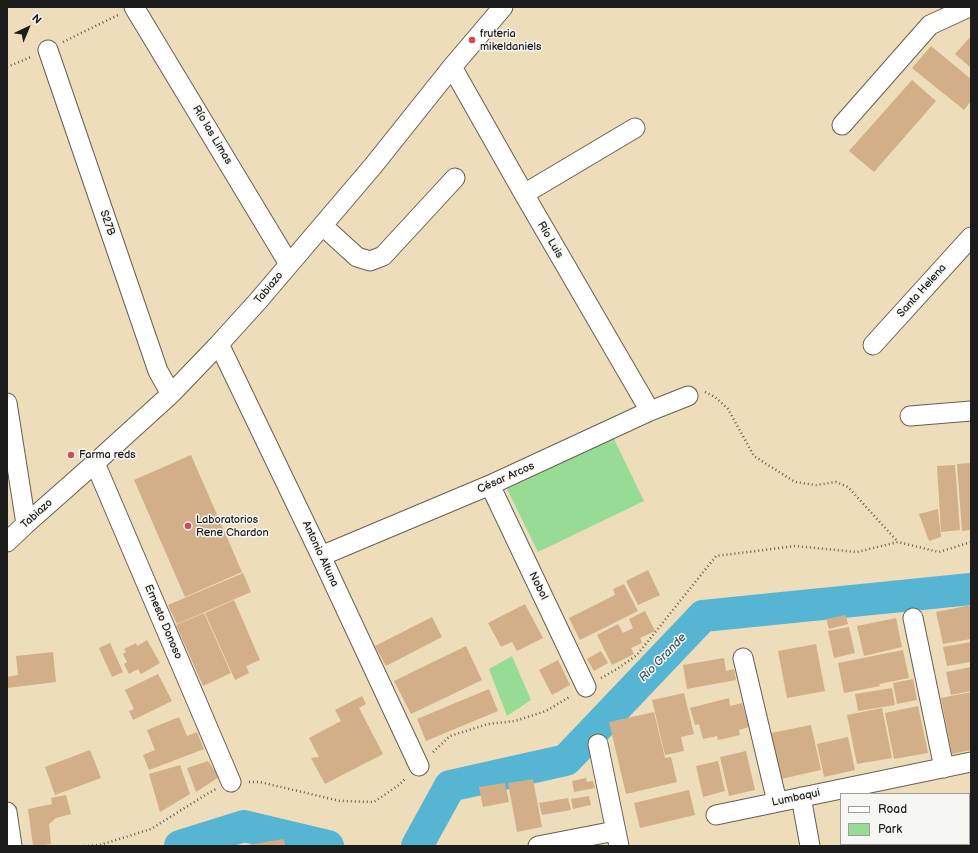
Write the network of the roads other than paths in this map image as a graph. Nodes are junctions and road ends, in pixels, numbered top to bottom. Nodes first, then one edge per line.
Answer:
1 (134, 7) edge
2 (503, 7) edge
3 (969, 7) edge
4 (48, 50) road end
5 (452, 67) junction
6 (842, 125) dead end
7 (635, 128) dead end
8 (455, 178) dead end
9 (524, 194) junction
10 (323, 226) junction
11 (971, 237) edge
12 (289, 264) junction
13 (219, 344) junction
14 (873, 345) dead end
15 (171, 394) junction
16 (688, 396) road end
17 (7, 403) edge
18 (650, 411) junction
19 (971, 411) edge
20 (910, 416) dead end
21 (95, 463) junction
22 (490, 485) junction
23 (26, 524) junction
24 (7, 542) edge
25 (321, 556) junction
26 (913, 618) dead end
27 (743, 658) dead end
28 (586, 687) road end
29 (598, 744) dead end
30 (971, 762) edge
31 (419, 766) road end
32 (944, 768) junction
33 (231, 782) road end
34 (894, 786) edge
35 (801, 797) junction
36 (777, 802) junction
37 (7, 812) edge
38 (716, 815) dead end
39 (617, 838) edge
40 (12, 846) edge
41 (538, 846) edge
42 (810, 846) edge

1 - 12 street, Río las Limas
2 - 5 street, Tabiazo
3 - 6 street
4 - 15 street, S27B
5 - 9 street, Río Luis
5 - 10 street, Tabiazo
7 - 9 street
8 - 10 street
9 - 18 street, Río Luis
10 - 12 street, Tabiazo
11 - 14 street, Santa Helena
12 - 13 street, Tabiazo
13 - 15 street, Tabiazo
13 - 25 street, Antonio Altuna
15 - 21 street, Tabiazo
16 - 18 street, César Arcos
17 - 23 street
18 - 22 street, César Arcos
19 - 20 street
21 - 23 street, Tabiazo
21 - 33 street, Ernesto Donoso
22 - 25 street, César Arcos
22 - 28 street, Nobol
23 - 24 street, Tabiazo
25 - 31 street, Antonio Altuna
26 - 32 street
27 - 36 street
29 - 39 street
30 - 32 street, Lumbaqui
32 - 34 street, Lumbaqui
34 - 35 street, Lumbaqui
35 - 36 street, Lumbaqui
35 - 42 street
36 - 38 street, Lumbaqui
37 - 40 street
39 - 41 street

